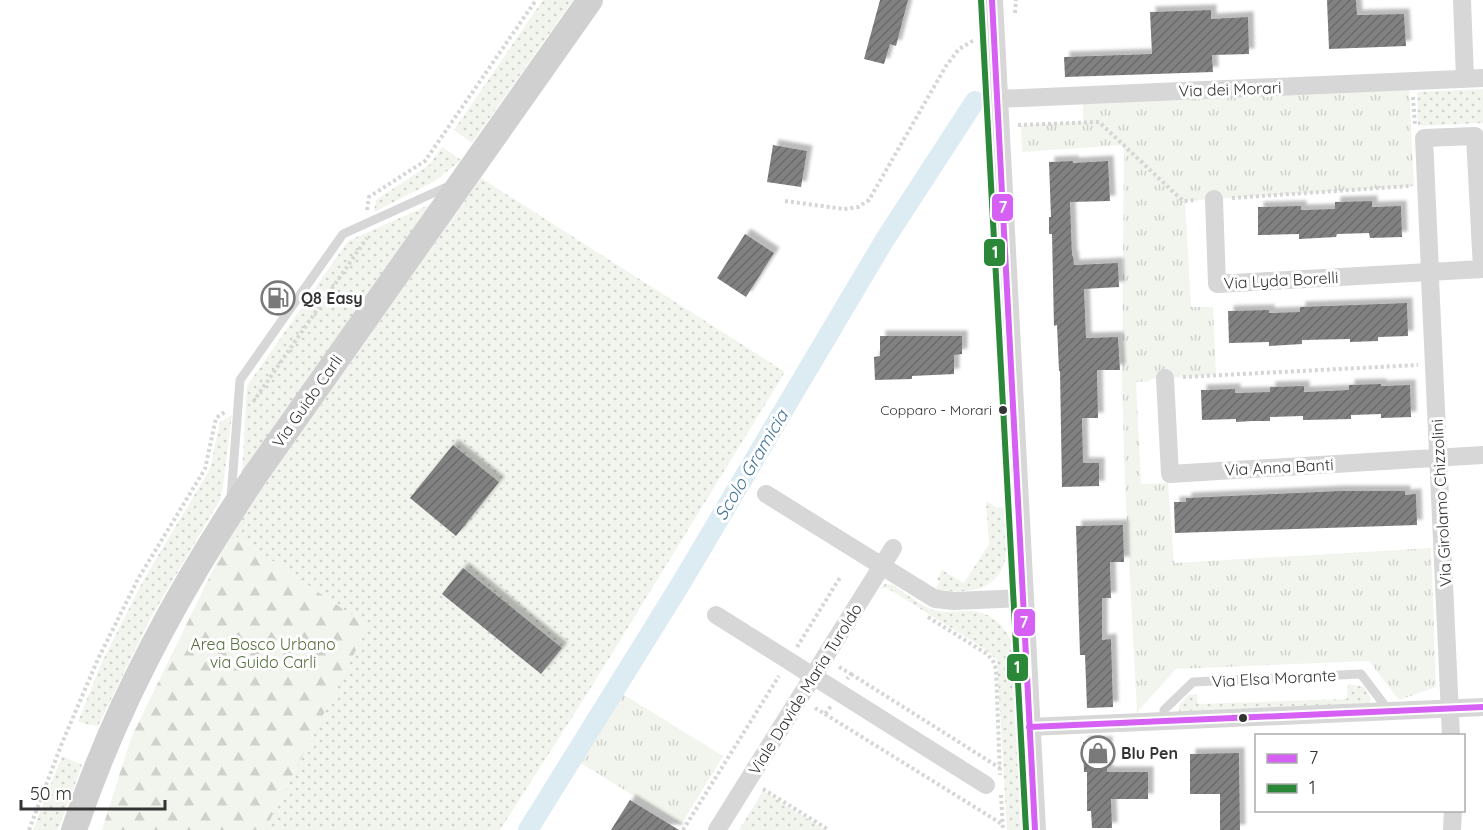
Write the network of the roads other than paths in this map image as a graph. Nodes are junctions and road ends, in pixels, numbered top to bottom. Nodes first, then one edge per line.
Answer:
1 (590, 0) edge
2 (991, 0) edge
3 (998, 0) edge
4 (1462, 0) edge
5 (993, 32) junction
6 (1483, 78) edge
7 (1465, 79) junction
8 (996, 99) junction
9 (464, 179) junction
10 (1214, 199) road end
11 (1430, 271) junction
12 (1166, 378) road end
13 (1483, 455) edge
14 (1438, 458) junction
15 (765, 494) dead end
16 (230, 512) junction
17 (893, 548) dead end
18 (881, 566) junction
19 (1023, 598) junction
20 (716, 615) dead end
21 (813, 676) junction
22 (1483, 707) edge
23 (1450, 708) junction
24 (1389, 711) junction
25 (1164, 721) junction
26 (1029, 727) junction
27 (1451, 734) edge
28 (996, 785) road end
29 (1453, 812) edge
30 (74, 830) edge
31 (717, 830) edge
32 (1035, 830) edge
33 (1452, 830) edge

1 - 9 main road, Via Guido Carli
2 - 5 street
3 - 5 lane
4 - 7 street
5 - 8 street
6 - 7 street, Via dei Morari
7 - 8 street, Via dei Morari
8 - 19 street
9 - 16 main road, Via Guido Carli
9 - 16 lane
10 - 11 street, Via Lyda Borelli
11 - 11 street, Via Girolamo Chizzolini
11 - 14 street, Via Girolamo Chizzolini
12 - 14 street, Via Anna Banti
13 - 14 street, Via Anna Banti
14 - 23 street, Via Girolamo Chizzolini
15 - 18 street
16 - 30 main road, Via Guido Carli
17 - 18 street, Viale Davide Maria Turoldo
18 - 19 street
18 - 21 street, Viale Davide Maria Turoldo
19 - 26 street
20 - 21 street
21 - 28 street
21 - 31 street, Viale Davide Maria Turoldo
22 - 23 street
23 - 24 street
23 - 27 street, Via Girolamo Chizzolini
24 - 25 street
24 - 25 lane, Via Elsa Morante
25 - 26 street
26 - 32 street
29 - 33 street

